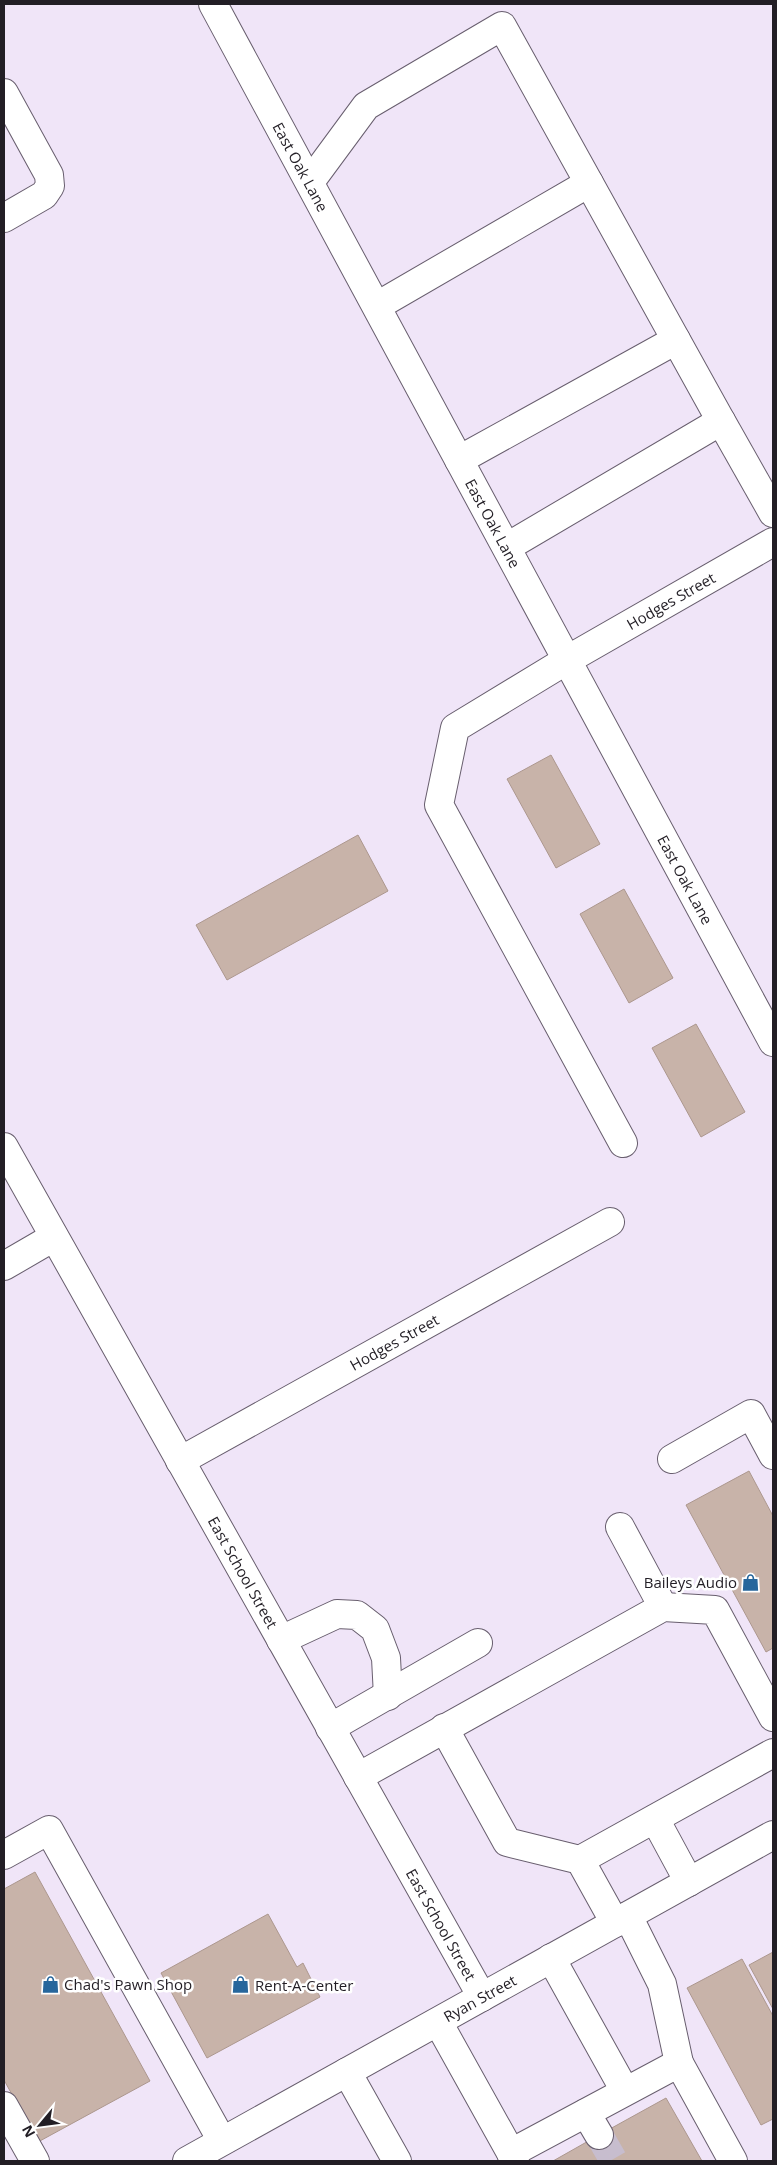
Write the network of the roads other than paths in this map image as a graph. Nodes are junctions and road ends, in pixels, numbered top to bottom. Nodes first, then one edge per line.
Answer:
1 (213, 4) edge
2 (4, 93) edge
3 (310, 182) junction
4 (589, 183) junction
5 (4, 218) edge
6 (377, 306) junction
7 (676, 340) junction
8 (721, 421) junction
9 (459, 460) junction
10 (773, 513) edge
11 (773, 542) edge
12 (506, 547) junction
13 (567, 660) junction
14 (773, 1042) edge
15 (623, 1143) dead end
16 (4, 1147) edge
17 (610, 1222) dead end
18 (54, 1237) junction
19 (4, 1266) edge
20 (773, 1455) edge
21 (672, 1460) dead end
22 (180, 1461) junction
23 (620, 1527) dead end
24 (663, 1607) junction
25 (281, 1640) junction
26 (478, 1643) dead end
27 (388, 1696) junction
28 (773, 1717) edge
29 (330, 1728) junction
30 (444, 1728) junction
31 (773, 1753) edge
32 (358, 1777) junction
33 (655, 1819) junction
34 (773, 1834) edge
35 (4, 1855) edge
36 (580, 1860) junction
37 (689, 1882) junction
38 (621, 1920) junction
39 (551, 1958) junction
40 (482, 1997) junction
41 (438, 2022) junction
42 (679, 2063) junction
43 (347, 2072) junction
44 (625, 2092) junction
45 (4, 2106) edge
46 (222, 2141) junction
47 (513, 2157) edge
48 (35, 2161) edge
49 (187, 2161) edge
50 (397, 2161) edge
51 (733, 2161) edge

1 - 3 street, East Oak Lane
2 - 5 street
3 - 4 street
3 - 6 street, East Oak Lane
4 - 6 street
4 - 7 street
6 - 9 street, East Oak Lane
7 - 8 street
7 - 9 street
8 - 10 street
8 - 12 street
9 - 12 street, East Oak Lane
11 - 13 street, Hodges Street
12 - 13 street, East Oak Lane
13 - 14 street, East Oak Lane
13 - 15 street, Hodges Street
16 - 18 street, East School Street
17 - 22 street, Hodges Street
18 - 19 street
18 - 22 street, East School Street
20 - 21 street
22 - 25 street, East School Street
23 - 24 street
24 - 28 street
24 - 30 street
25 - 27 street
25 - 29 street, East School Street
26 - 27 street
27 - 29 street
29 - 32 street, East School Street
30 - 32 street
30 - 36 street
31 - 33 street
32 - 40 street, East School Street
33 - 36 street
33 - 37 street
34 - 37 street, Ryan Street
35 - 46 street
36 - 38 street
37 - 38 street, Ryan Street
38 - 39 street, Ryan Street
38 - 42 street
39 - 40 street, Ryan Street
39 - 44 street
40 - 41 street, Ryan Street
41 - 43 street, Ryan Street
41 - 47 street
42 - 44 street
42 - 51 street
43 - 46 street, Ryan Street
43 - 50 street
44 - 47 street
45 - 48 street
46 - 49 street, Ryan Street

